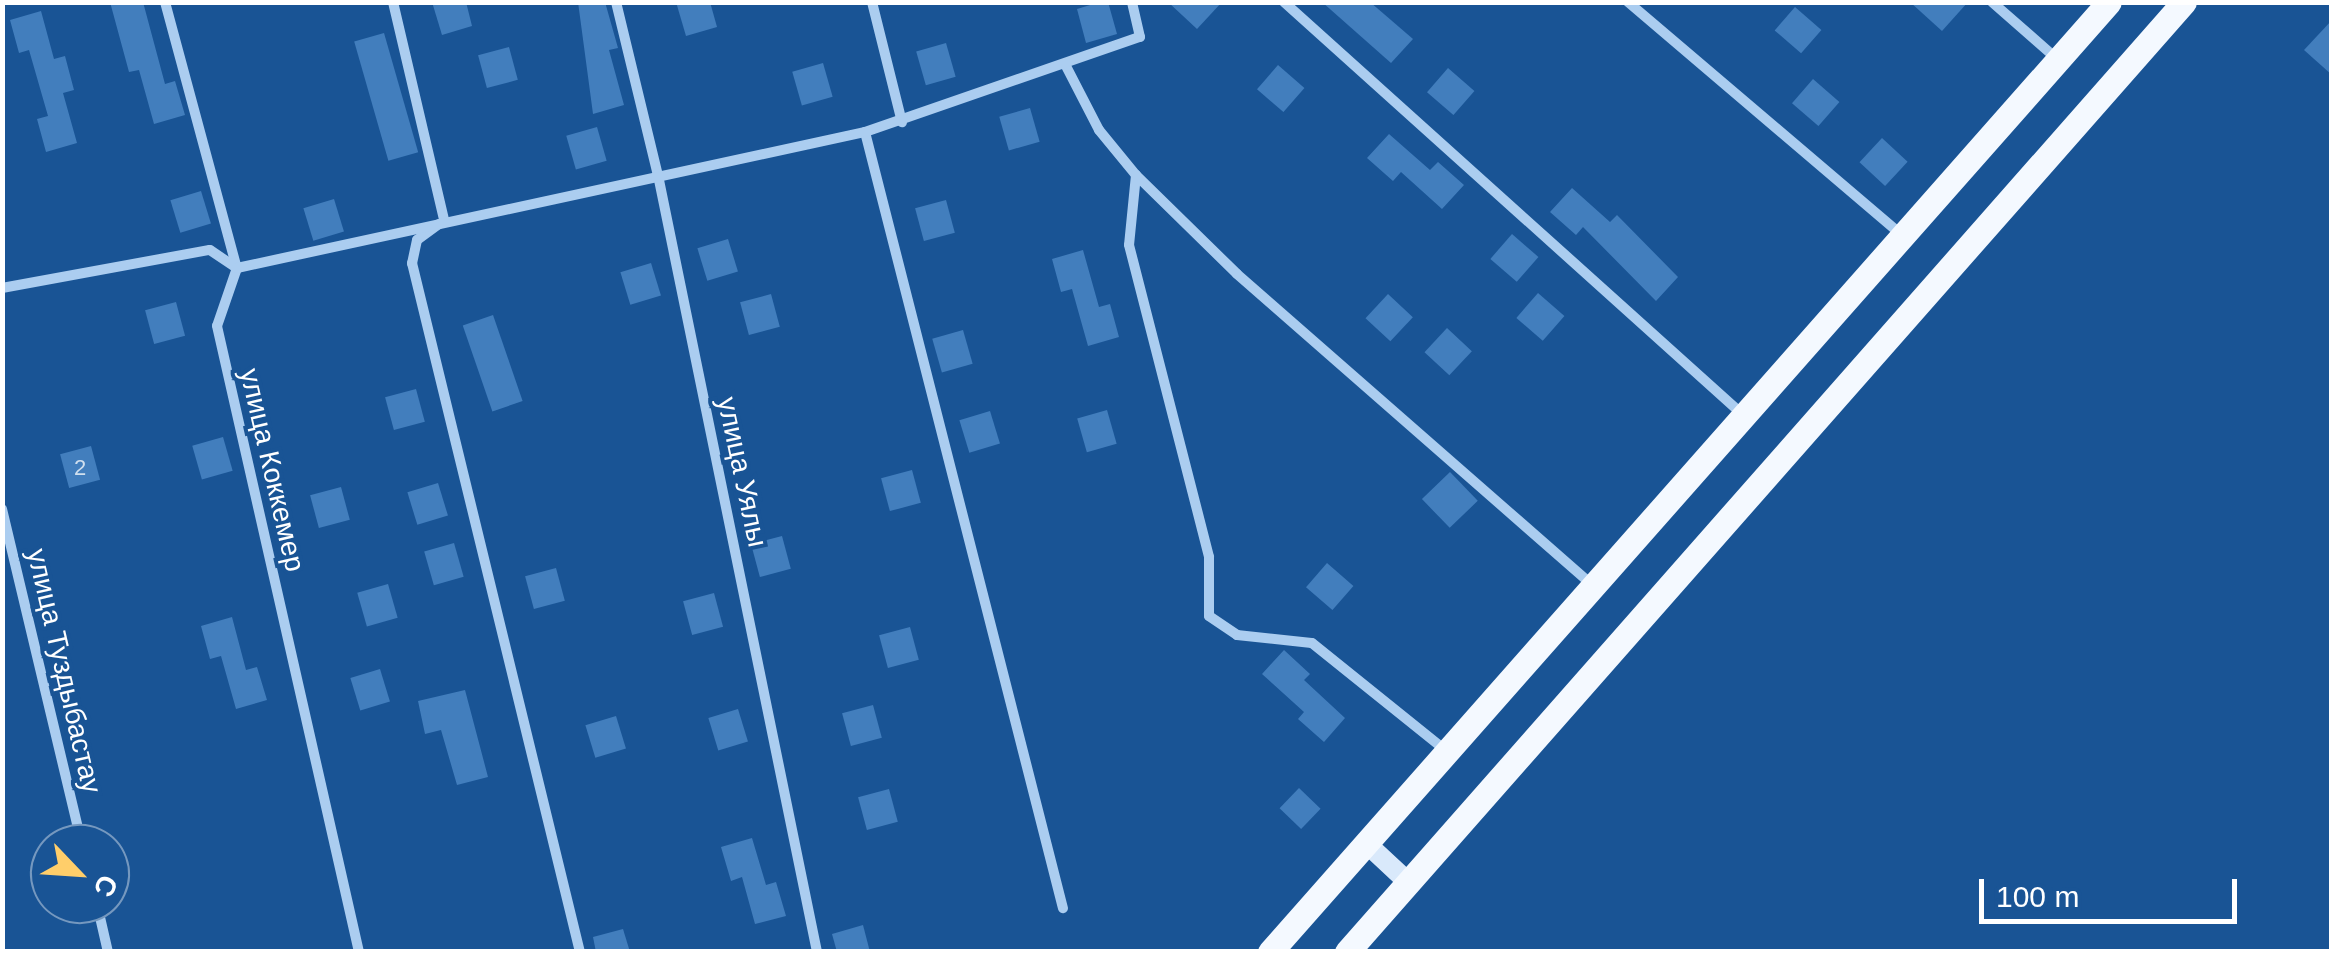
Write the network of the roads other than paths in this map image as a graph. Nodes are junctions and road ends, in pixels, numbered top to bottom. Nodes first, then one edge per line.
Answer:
1 (164, 2) edge
2 (392, 2) edge
3 (616, 2) edge
4 (872, 2) edge
5 (1132, 2) edge
6 (1284, 2) edge
7 (1628, 2) edge
8 (1992, 2) edge
9 (2108, 2) edge
10 (2184, 2) edge
11 (2057, 60) junction
12 (1066, 66) junction
13 (902, 122) junction
14 (865, 132) junction
15 (1136, 175) junction
16 (660, 180) junction
17 (444, 220) junction
18 (1902, 235) junction
19 (237, 268) junction
20 (2, 288) edge
21 (1743, 415) junction
22 (2, 509) edge
23 (1590, 584) junction
24 (1445, 750) junction
25 (77, 824) edge
26 (1366, 843) junction
27 (1408, 882) junction
28 (1063, 908) dead end
29 (102, 924) edge
30 (108, 952) edge
31 (359, 952) edge
32 (580, 952) edge
33 (817, 952) edge
34 (1270, 952) edge
35 (1347, 952) edge

1 - 19 street
2 - 17 street
3 - 16 street, улица Уялы
4 - 13 street
5 - 12 street
6 - 21 street
7 - 18 street
8 - 11 street
9 - 11 main road
10 - 27 main road
11 - 18 main road
12 - 13 street
12 - 15 street
13 - 14 street
14 - 16 street
14 - 28 street
15 - 23 street
15 - 24 street
16 - 17 street
16 - 33 street, улица Уялы
17 - 19 street
17 - 32 street
18 - 21 main road
19 - 20 street
19 - 31 street, улица Коккемер
21 - 23 main road
22 - 25 street, улица Туздыбастау
23 - 24 main road
24 - 26 main road
26 - 27 main road
26 - 34 main road
27 - 35 main road
29 - 30 street

